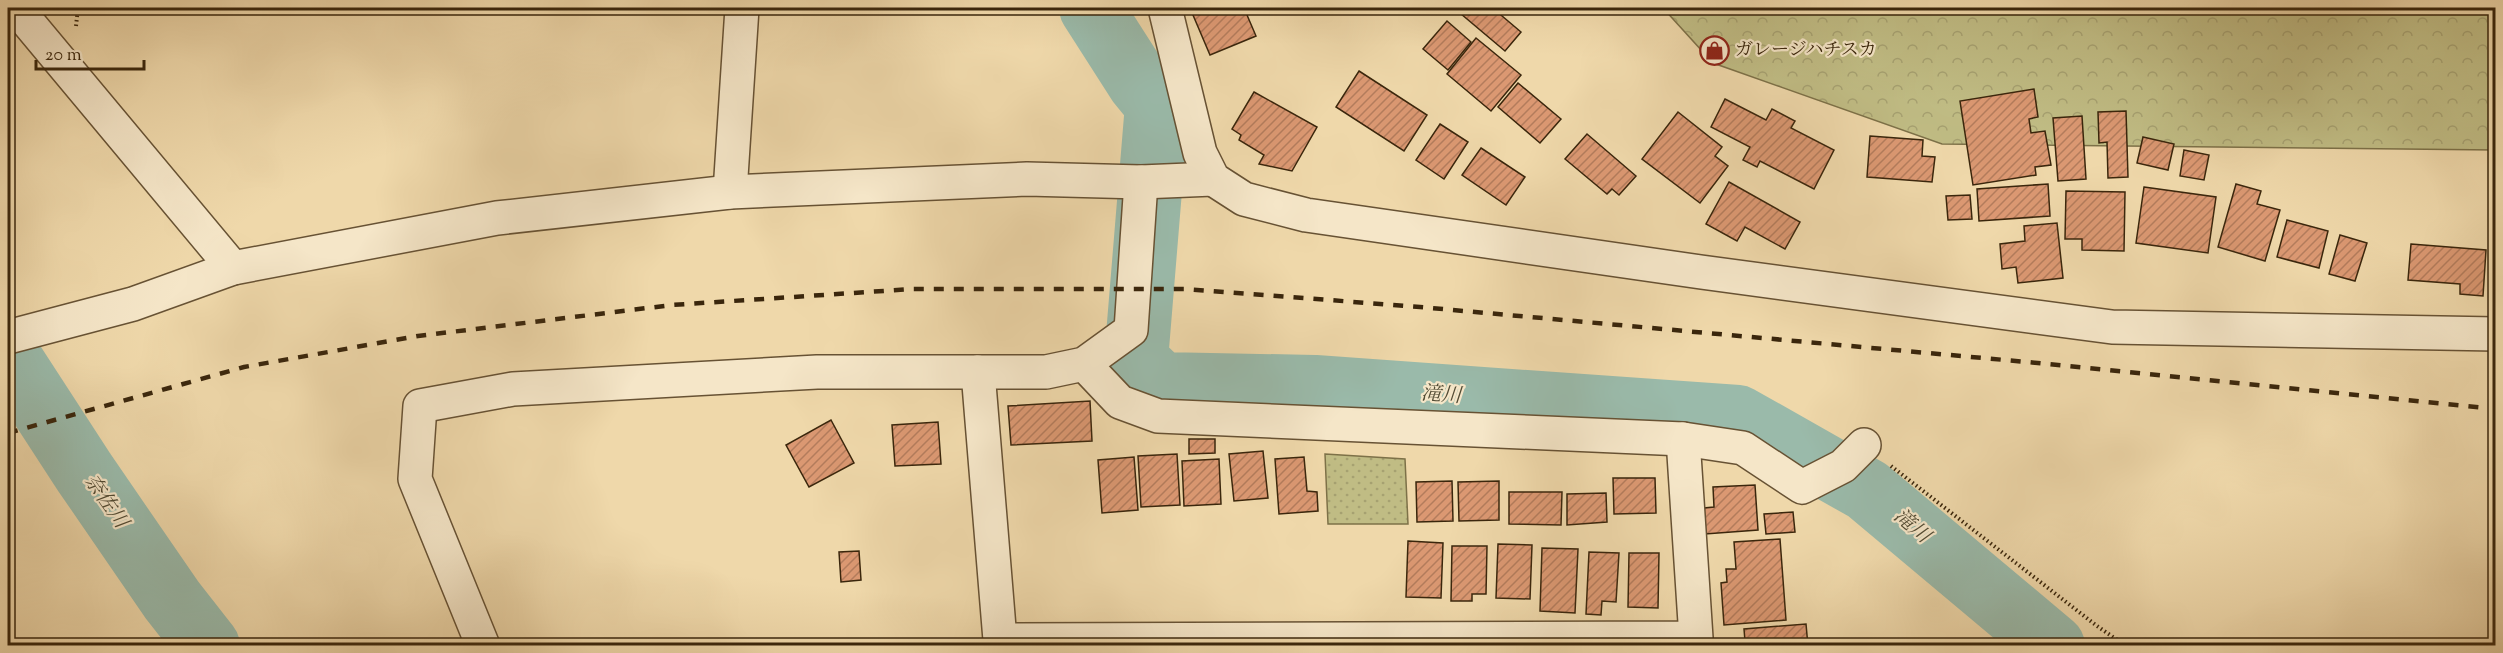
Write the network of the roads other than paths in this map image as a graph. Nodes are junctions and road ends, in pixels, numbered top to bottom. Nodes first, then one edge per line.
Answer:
1 (16, 8) edge
2 (742, 8) edge
3 (1165, 8) edge
4 (1213, 179) junction
5 (1141, 182) junction
6 (730, 192) junction
7 (233, 268) junction
8 (2496, 334) edge
9 (8, 337) edge
10 (1084, 364) junction
11 (978, 372) junction
12 (1683, 439) junction
13 (1864, 445) road end
14 (1697, 641) edge
15 (483, 645) edge

1 - 7 street
2 - 6 street
3 - 4 street
4 - 5 street
4 - 8 street
5 - 6 street
5 - 10 street
6 - 7 street
7 - 9 street
10 - 11 street
10 - 12 street
11 - 14 street
11 - 15 street
12 - 13 street
12 - 14 street

